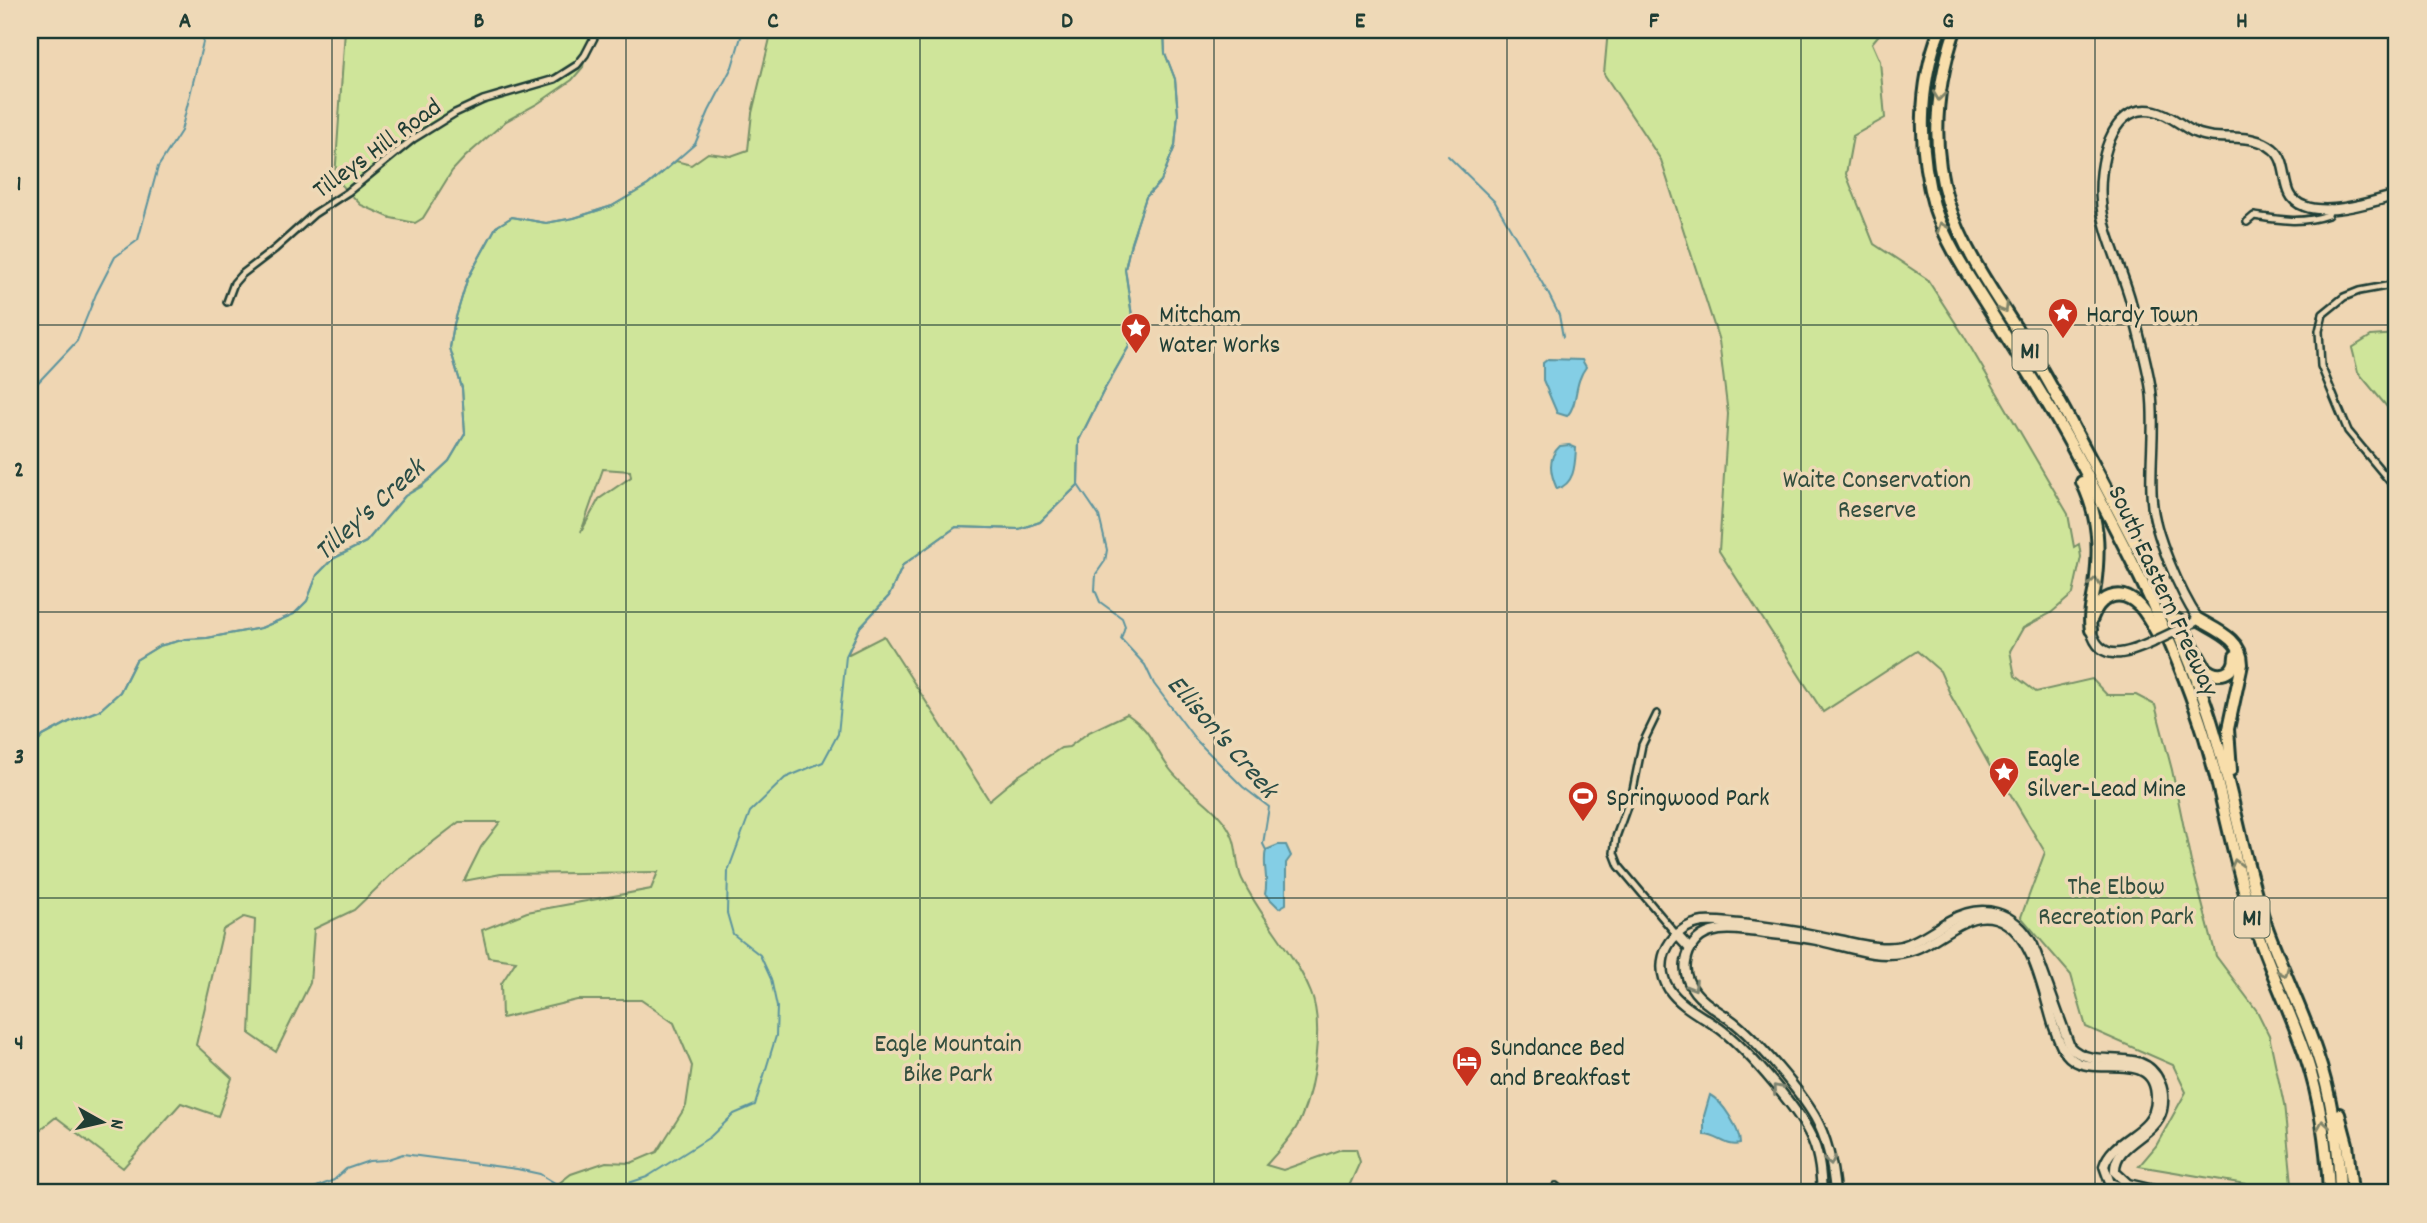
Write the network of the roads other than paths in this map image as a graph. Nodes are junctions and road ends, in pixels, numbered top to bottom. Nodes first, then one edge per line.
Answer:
1 (598, 30) edge
2 (1940, 30) edge
3 (1955, 30) edge
4 (2397, 195) edge
5 (2330, 208) junction
6 (2247, 222) dead end
7 (2397, 284) edge
8 (227, 302) dead end
9 (2040, 391) junction
10 (2397, 490) edge
11 (2141, 558) junction
12 (2194, 621) junction
13 (2091, 630) junction
14 (1657, 713) dead end
15 (2209, 754) junction
16 (2253, 885) junction
17 (1676, 934) junction
18 (1701, 937) junction
19 (1690, 949) junction
20 (2317, 1052) junction
21 (1556, 1186) dead end
22 (1563, 1193) edge
23 (1822, 1193) edge
24 (1835, 1193) edge
25 (2137, 1193) edge
26 (2166, 1193) edge
27 (2329, 1193) edge
28 (2340, 1193) edge
29 (2352, 1193) edge

1 - 8 street, Tilleys Hill Road
9 -> 2 highway, South Eastern Freeway / M1
3 -> 11 highway, South Eastern Freeway / M1
4 - 5 main road
5 - 6 street
5 - 12 main road
7 - 10 street
13 -> 9 highway
9 - 15 highway, South Eastern Freeway / M1
11 - 12 highway
11 - 16 highway, South Eastern Freeway / M1
12 - 13 main road, bridge
12 - 16 highway
13 - 15 highway
14 - 17 street
27 -> 15 highway, South Eastern Freeway / M1
16 -> 20 highway, South Eastern Freeway / M1
17 - 18 main road
17 - 19 main road
23 -> 17 main road
17 - 26 main road
18 - 19 main road
18 - 25 main road
19 -> 24 main road
20 - 28 highway, South Eastern Freeway / M1
20 - 29 highway
21 - 22 street

